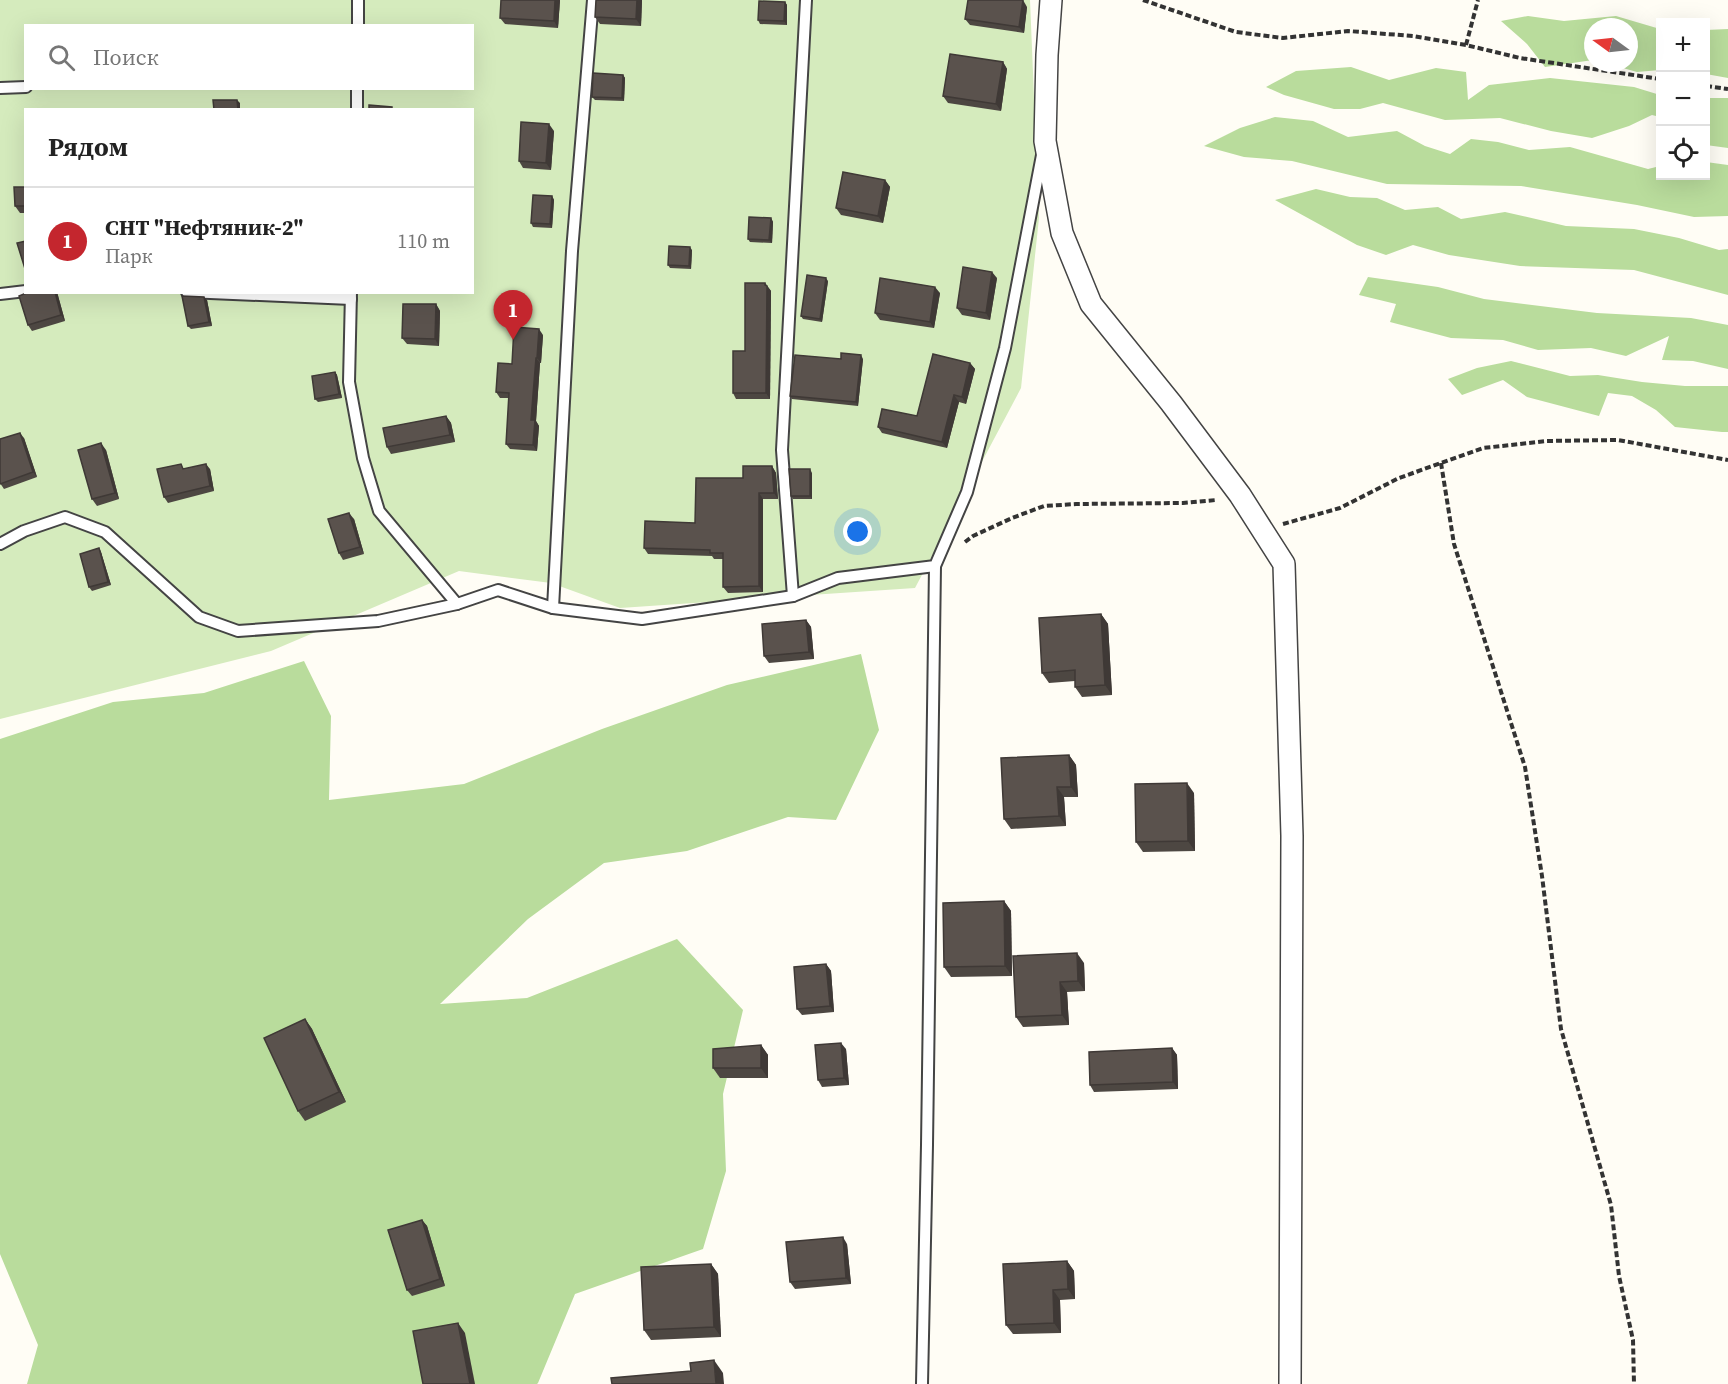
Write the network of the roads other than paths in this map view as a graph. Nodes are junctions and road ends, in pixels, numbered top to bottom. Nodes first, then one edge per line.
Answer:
1 (358, 0) edge
2 (593, 0) edge
3 (806, 0) edge
4 (1051, 0) edge
5 (358, 24) edge
6 (24, 87) edge
7 (0, 88) edge
8 (357, 90) edge
9 (357, 108) edge
10 (1045, 141) junction
11 (24, 291) edge
12 (0, 294) edge
13 (269, 294) edge
14 (351, 296) edge
15 (0, 544) edge
16 (934, 567) junction
17 (793, 596) junction
18 (457, 604) junction
19 (553, 608) junction
20 (922, 1384) edge
21 (1290, 1384) edge

1 - 5 lane
2 - 19 lane
3 - 17 lane
4 - 10 street
6 - 7 lane
8 - 9 lane
10 - 16 lane
10 - 21 street
11 - 12 lane
13 - 14 lane
14 - 18 lane
15 - 18 lane
16 - 17 lane
16 - 20 lane
17 - 19 lane
18 - 19 lane

